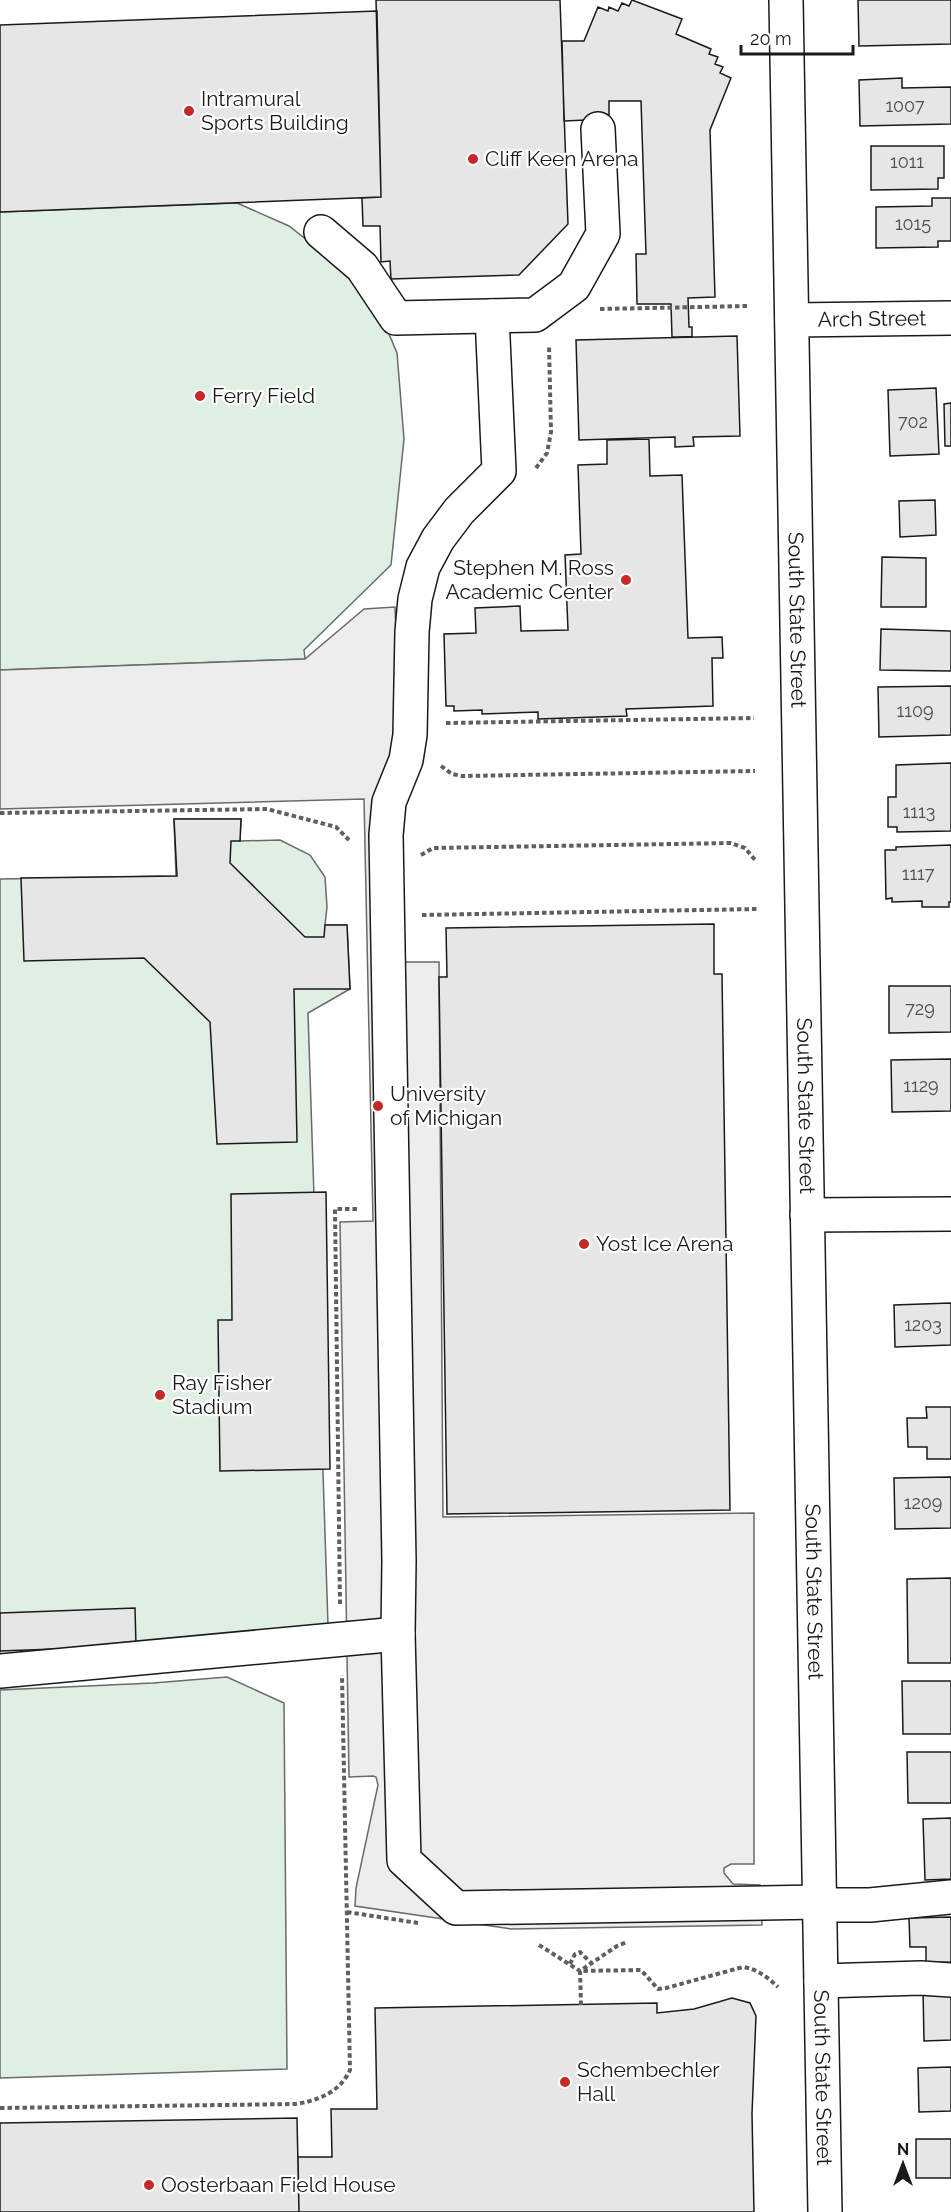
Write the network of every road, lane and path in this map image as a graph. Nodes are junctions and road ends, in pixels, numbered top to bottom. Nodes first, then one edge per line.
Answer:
1 (786, 0) edge
2 (598, 129) dead end
3 (321, 232) dead end
4 (748, 306) dead end
5 (591, 310) dead end
6 (492, 316) junction
7 (951, 318) edge
8 (792, 320) junction
9 (549, 340) dead end
10 (531, 472) dead end
11 (754, 718) dead end
12 (435, 723) dead end
13 (440, 764) dead end
14 (755, 771) dead end
15 (0, 813) edge
16 (354, 848) dead end
17 (417, 861) dead end
18 (756, 861) dead end
19 (757, 909) dead end
20 (415, 915) dead end
21 (362, 1205) dead end
22 (951, 1214) edge
23 (807, 1215) junction
24 (398, 1634) junction
25 (341, 1638) junction
26 (0, 1671) edge
27 (951, 1897) edge
28 (819, 1904) junction
29 (636, 1939) dead end
30 (579, 1942) dead end
31 (580, 1952) junction
32 (560, 1957) dead end
33 (591, 1963) junction
34 (570, 1964) junction
35 (580, 1971) junction
36 (951, 1980) edge
37 (821, 1981) junction
38 (778, 1987) dead end
39 (581, 2004) dead end
40 (0, 2108) edge
41 (825, 2212) edge

1 - 8 main road, South State Street
2 - 6 main road
3 - 6 main road
4 - 5 path
6 - 24 main road
7 - 8 main road, Arch Street
8 - 23 main road, South State Street
9 - 10 path
11 - 12 path
13 - 14 path
15 - 16 path
17 - 18 path
19 - 20 path
21 - 25 path
22 - 23 main road
23 - 28 main road, South State Street
24 - 25 main road
24 - 28 main road
25 - 26 main road
25 - 40 path
27 - 28 main road
28 - 37 main road, South State Street
29 - 33 path
30 - 31 path
31 - 33 path
31 - 34 path
32 - 34 path
33 - 35 path
34 - 35 path
35 - 38 path
35 - 39 path
36 - 37 main road
37 - 41 main road, South State Street

